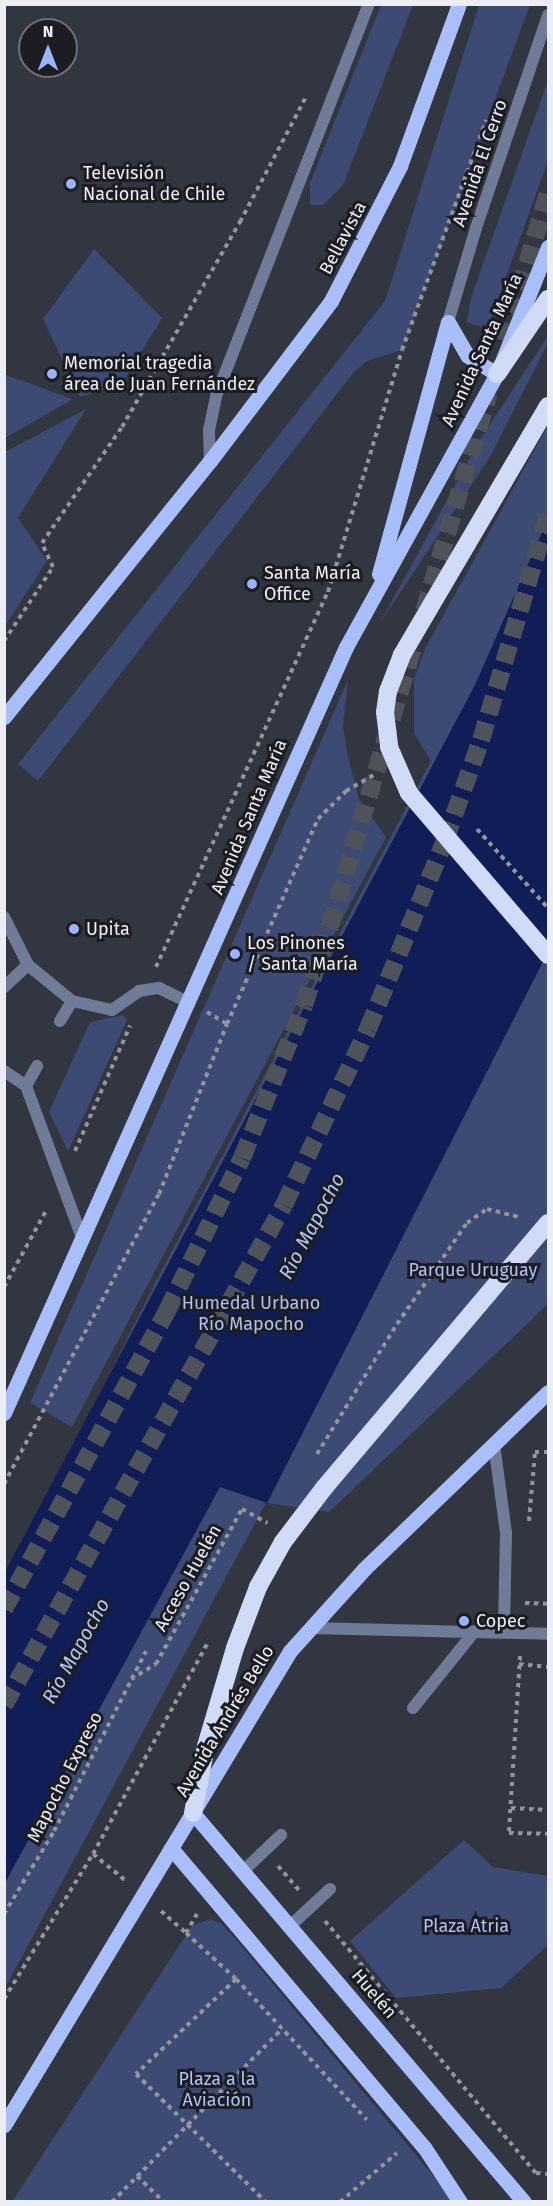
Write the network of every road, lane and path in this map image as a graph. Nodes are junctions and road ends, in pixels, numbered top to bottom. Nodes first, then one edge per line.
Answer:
1 (369, 4) edge
2 (459, 4) edge
3 (549, 15) edge
4 (310, 90) dead end
5 (489, 114) dead end
6 (549, 247) edge
7 (549, 299) edge
8 (448, 322) junction
9 (497, 374) junction
10 (549, 406) edge
11 (210, 460) junction
12 (375, 592) junction
13 (4, 641) edge
14 (4, 717) edge
15 (394, 764) junction
16 (472, 824) dead end
17 (549, 908) edge
18 (4, 917) edge
19 (549, 955) edge
20 (28, 965) junction
21 (4, 987) edge
22 (147, 988) junction
23 (72, 1001) junction
24 (190, 1003) junction
25 (60, 1021) dead end
26 (37, 1066) dead end
27 (4, 1071) edge
28 (26, 1086) junction
29 (61, 1182) junction
30 (549, 1223) edge
31 (83, 1240) junction
32 (4, 1287) edge
33 (549, 1392) edge
34 (8, 1395) edge
35 (4, 1413) edge
36 (494, 1444) junction
37 (535, 1452) dead end
38 (549, 1452) edge
39 (4, 1484) edge
40 (273, 1527) dead end
41 (310, 1628) junction
42 (475, 1631) junction
43 (504, 1632) junction
44 (549, 1634) edge
45 (521, 1646) dead end
46 (146, 1652) dead end
47 (519, 1664) junction
48 (549, 1667) edge
49 (130, 1680) junction
50 (413, 1708) dead end
51 (511, 1808) junction
52 (549, 1810) edge
53 (193, 1813) junction
54 (549, 1834) edge
55 (280, 1835) dead end
56 (171, 1848) junction
57 (265, 1850) junction
58 (242, 1872) junction
59 (330, 1889) dead end
60 (311, 1905) junction
61 (4, 1914) edge
62 (289, 1927) junction
63 (186, 1933) dead end
64 (236, 1979) junction
65 (282, 2029) junction
66 (189, 2123) junction
67 (4, 2125) edge
68 (374, 2128) dead end
69 (390, 2145) dead end
70 (549, 2174) edge
71 (137, 2176) junction
72 (112, 2202) edge
73 (164, 2202) edge
74 (266, 2202) edge
75 (340, 2202) edge
76 (460, 2202) edge
77 (524, 2202) edge

1 - 11 street
2 - 11 main road, Bellavista
3 - 8 street, Avenida El Cerro
4 - 13 path
5 - 22 path
6 - 9 main road, Avenida Santa María
7 - 9 highway
8 - 9 main road
8 - 12 main road
9 - 12 main road, Avenida Santa María
10 - 15 highway
11 - 14 main road, Bellavista
12 - 24 main road, Avenida Santa María
15 - 19 highway
15 - 39 path
16 - 17 path
18 - 20 street
20 - 21 street
20 - 23 street
22 - 23 street
22 - 24 street
22 - 29 path
23 - 25 street
24 - 31 main road, Avenida Santa María
26 - 28 street
27 - 28 street
28 - 29 street
29 - 31 street
29 - 32 path
30 - 53 highway
31 - 34 main road, Avenida Santa María
33 - 36 main road, Avenida Andrés Bello
34 - 35 main road, Avenida Santa María
36 - 41 main road, Avenida Andrés Bello
36 - 43 street
37 - 38 path
40 - 49 path, Acceso Huelén
41 - 42 street
41 - 53 main road, Avenida Andrés Bello
42 - 43 street
42 - 50 street
43 - 44 street
45 - 47 path
46 - 49 path, Mapocho Expreso
47 - 48 path
47 - 51 path
49 - 61 path, Mapocho Expreso
51 - 52 path
51 - 54 path
53 - 56 main road, Avenida Andrés Bello
53 - 58 main road, Huelén
55 - 57 street
56 - 67 main road, Avenida Andrés Bello
56 - 76 main road
57 - 58 street
57 - 60 path
58 - 62 main road, Huelén
59 - 60 street
60 - 62 street
60 - 70 path
62 - 77 main road, Huelén
63 - 64 path
64 - 65 path
64 - 66 path
65 - 66 path
65 - 68 path
66 - 71 path
66 - 74 path
69 - 75 path
71 - 72 path
71 - 73 path

